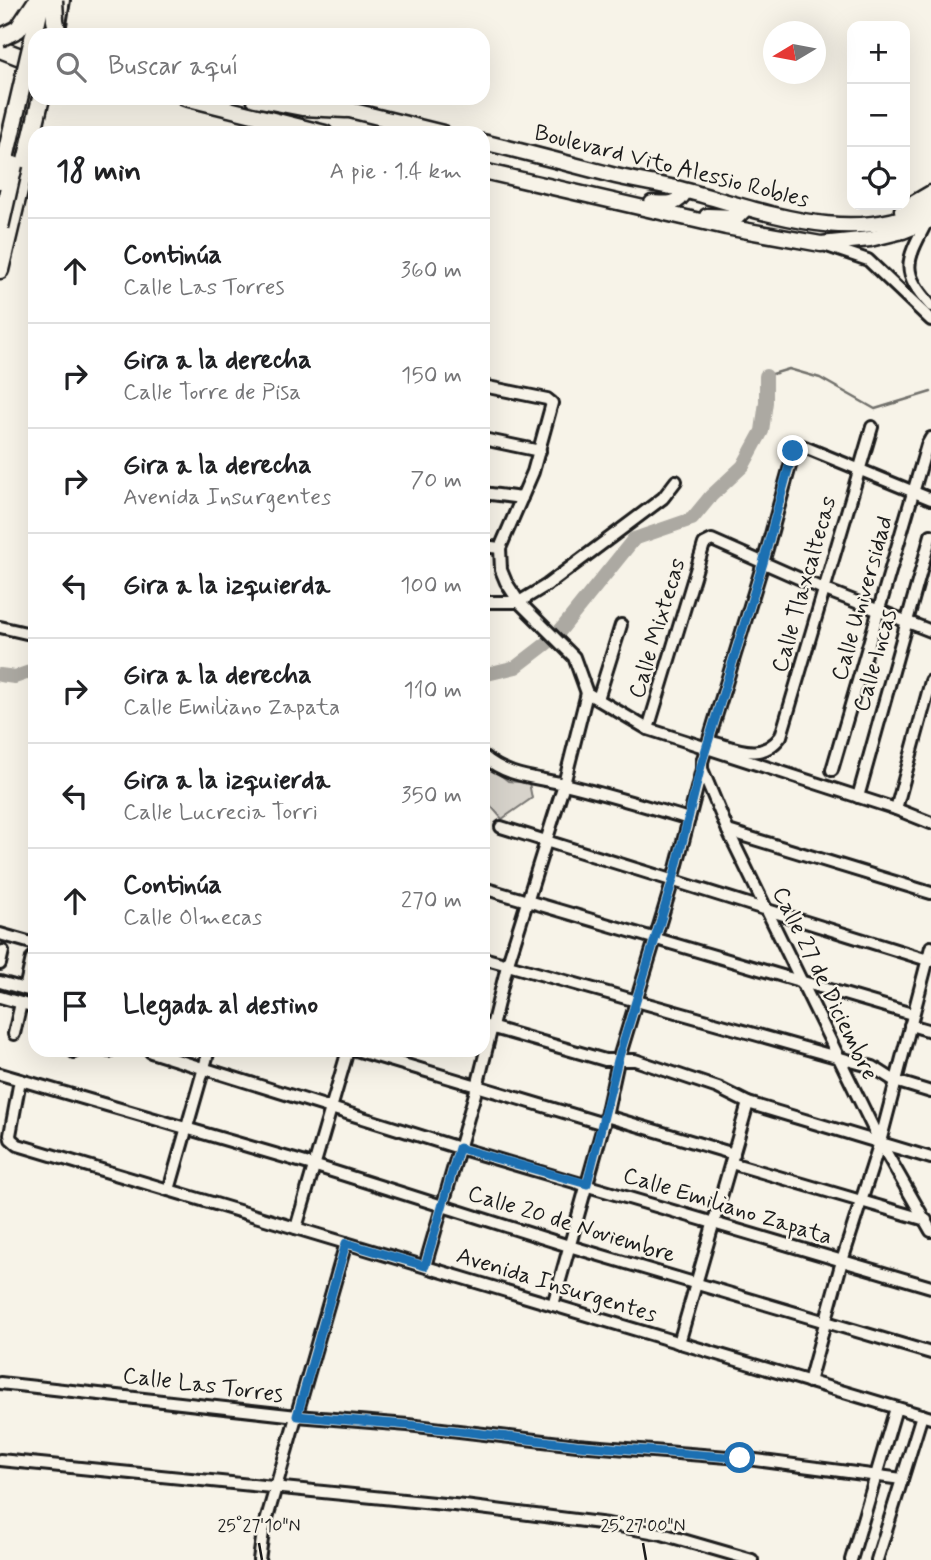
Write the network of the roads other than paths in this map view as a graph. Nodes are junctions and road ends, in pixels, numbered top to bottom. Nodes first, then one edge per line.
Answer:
1 (32, 0) edge
2 (40, 0) edge
3 (54, 0) edge
4 (64, 0) edge
5 (27, 14) junction
6 (34, 28) edge
7 (47, 28) edge
8 (55, 28) edge
9 (58, 28) edge
10 (59, 28) edge
11 (0, 32) edge
12 (28, 36) edge
13 (0, 38) edge
14 (0, 52) edge
15 (28, 54) edge
16 (28, 56) edge
17 (28, 65) edge
18 (28, 87) edge
19 (13, 93) junction
20 (28, 105) edge
21 (39, 105) edge
22 (213, 105) edge
23 (320, 105) edge
24 (345, 109) joint
25 (34, 126) edge
26 (297, 126) edge
27 (414, 126) edge
28 (490, 144) edge
29 (0, 146) edge
30 (28, 153) edge
31 (490, 173) edge
32 (609, 174) junction
33 (0, 180) edge
34 (685, 191) junction
35 (931, 193) edge
36 (597, 198) junction
37 (612, 202) junction
38 (931, 206) edge
39 (746, 208) junction
40 (685, 216) junction
41 (929, 221) edge
42 (872, 225) junction
43 (0, 227) edge
44 (821, 244) junction
45 (0, 270) edge
46 (915, 288) junction
47 (931, 296) edge
48 (931, 306) edge
49 (931, 320) edge
50 (490, 388) edge
51 (872, 426) dead end
52 (931, 438) edge
53 (490, 440) edge
54 (540, 451) junction
55 (859, 469) junction
56 (676, 481) dead end
57 (914, 492) junction
58 (490, 494) edge
59 (522, 498) junction
60 (931, 499) edge
61 (931, 535) edge
62 (490, 547) edge
63 (500, 548) junction
64 (763, 563) junction
65 (823, 589) junction
66 (490, 602) edge
67 (519, 602) junction
68 (879, 611) junction
69 (907, 621) junction
70 (621, 625) dead end
71 (0, 627) edge
72 (931, 631) edge
73 (28, 633) edge
74 (931, 681) edge
75 (587, 693) junction
76 (598, 699) junction
77 (648, 729) junction
78 (708, 744) junction
79 (490, 761) edge
80 (702, 769) junction
81 (832, 770) dead end
82 (564, 784) junction
83 (858, 797) junction
84 (895, 809) junction
85 (689, 819) junction
86 (931, 823) edge
87 (501, 827) dead end
88 (728, 831) junction
89 (545, 842) junction
90 (673, 880) junction
91 (490, 890) edge
92 (931, 892) edge
93 (527, 901) junction
94 (765, 908) junction
95 (0, 934) edge
96 (656, 937) junction
97 (28, 942) edge
98 (931, 947) edge
99 (3, 951) dead end
100 (490, 960) edge
101 (929, 960) edge
102 (0, 964) edge
103 (507, 966) junction
104 (803, 981) junction
105 (0, 982) edge
106 (28, 989) edge
107 (0, 997) edge
108 (636, 1000) junction
109 (21, 1003) junction
110 (28, 1005) edge
111 (490, 1017) edge
112 (911, 1020) junction
113 (490, 1027) edge
114 (931, 1031) edge
115 (14, 1034) dead end
116 (168, 1057) edge
117 (207, 1057) edge
118 (346, 1057) edge
119 (379, 1057) edge
120 (482, 1057) edge
121 (841, 1058) junction
122 (618, 1060) junction
123 (204, 1068) junction
124 (0, 1074) edge
125 (20, 1080) junction
126 (895, 1081) junction
127 (477, 1087) junction
128 (931, 1092) edge
129 (748, 1103) junction
130 (332, 1107) junction
131 (605, 1120) junction
132 (186, 1129) junction
133 (880, 1142) junction
134 (459, 1148) junction
135 (931, 1158) edge
136 (732, 1159) junction
137 (316, 1166) junction
138 (587, 1184) junction
139 (169, 1189) junction
140 (860, 1202) junction
141 (444, 1205) junction
142 (928, 1221) edge
143 (714, 1223) junction
144 (296, 1228) junction
145 (931, 1231) edge
146 (346, 1243) junction
147 (569, 1246) junction
148 (842, 1261) junction
149 (425, 1266) junction
150 (697, 1282) junction
151 (931, 1287) edge
152 (553, 1305) junction
153 (825, 1320) junction
154 (679, 1343) junction
155 (931, 1353) edge
156 (810, 1382) junction
157 (0, 1383) edge
158 (896, 1408) junction
159 (297, 1416) junction
160 (927, 1417) edge
161 (0, 1460) edge
162 (878, 1475) junction
163 (902, 1479) junction
164 (275, 1488) junction
165 (258, 1560) edge
166 (752, 1560) edge
167 (851, 1560) edge
168 (877, 1560) edge

1 - 5 street
2 - 6 highway, bridge
2 - 13 highway, bridge
3 - 7 highway
3 - 9 highway, bridge
4 - 10 street
5 - 8 street
5 - 11 street
11 - 12 main road
14 - 16 highway
15 - 33 highway, bridge
17 - 19 highway
18 - 19 highway
19 - 29 highway
20 - 43 highway, bridge
21 - 25 highway
22 - 26 main road
23 - 24 highway
24 - 27 main road
28 - 32 main road, Boulevard Vito Alessio Robles
30 - 45 highway
31 - 36 main road, Boulevard Vito Alessio Robles
32 - 34 main road, Boulevard Vito Alessio Robles
32 - 36 main road
34 - 37 main road
34 - 39 main road, Boulevard Vito Alessio Robles
35 - 42 main road
36 - 37 main road, Boulevard Vito Alessio Robles
37 - 40 main road, Boulevard Vito Alessio Robles
38 - 42 main road, Boulevard Vito Alessio Robles
39 - 40 main road
39 - 42 main road, Boulevard Vito Alessio Robles
40 - 44 main road, Boulevard Vito Alessio Robles
41 - 44 main road, Boulevard Vito Alessio Robles
41 - 46 street
44 - 49 street
46 - 47 street
46 - 48 street
50 - 54 street
51 - 55 street, Calle Tlaxcaltecas
52 - 57 street, Calle Universidad
53 - 54 street
54 - 59 street
55 - 57 street
55 - 64 street
55 - 65 street, Calle Tlaxcaltecas
56 - 67 street
57 - 60 street
57 - 68 street, Calle Universidad
58 - 59 street
59 - 63 street
61 - 69 street, Calle Incas
62 - 63 street
63 - 67 street
64 - 65 street
64 - 77 street, Calle Mixtecas
64 - 78 street
65 - 68 street
65 - 78 street, Calle Tlaxcaltecas
66 - 67 street
67 - 75 street
68 - 69 street
68 - 81 street, Calle Universidad
69 - 72 street
69 - 83 street, Calle Incas
70 - 76 street
71 - 73 street
74 - 84 street
75 - 76 street
75 - 82 street
76 - 77 street
77 - 78 street
78 - 80 street
78 - 83 street
79 - 82 street
80 - 85 street
80 - 88 street, Calle 27 de Diciembre
82 - 85 street
82 - 89 street
83 - 84 street
84 - 86 street
85 - 90 street
87 - 89 street
88 - 92 street
88 - 94 street, Calle 27 de Diciembre
89 - 90 street
89 - 93 street
90 - 94 street
90 - 96 street
91 - 93 street
93 - 96 street
93 - 103 street
94 - 101 street
94 - 104 street, Calle 27 de Diciembre
95 - 97 street
96 - 104 street
96 - 108 street
98 - 101 street
99 - 102 street
100 - 103 street
101 - 112 street
103 - 108 street
103 - 111 street
104 - 112 street
104 - 121 street, Calle 27 de Diciembre
105 - 106 street
107 - 109 street
108 - 121 street
108 - 122 street
109 - 110 street
109 - 115 street
112 - 114 street
112 - 126 street
113 - 122 street
116 - 123 street, Calle Emiliano Zapata
117 - 123 street
118 - 130 street
119 - 127 street
120 - 127 street
121 - 126 street
121 - 133 street, Calle 27 de Diciembre
122 - 129 street
122 - 131 street
123 - 130 street, Calle Emiliano Zapata
123 - 132 street
124 - 125 street, Calle 20 de Noviembre
125 - 132 street, Calle 20 de Noviembre
125 - 139 street, Avenida Insurgentes
126 - 128 street
126 - 133 street
127 - 131 street
127 - 134 street
129 - 133 street
129 - 136 street
130 - 134 street, Calle Emiliano Zapata
130 - 137 street
131 - 136 street
131 - 138 street
132 - 137 street, Calle 20 de Noviembre
132 - 139 street
133 - 135 street
133 - 140 street
133 - 142 street, Calle 27 de Diciembre
134 - 138 street, Calle Emiliano Zapata
134 - 141 street
136 - 140 street
136 - 143 street
137 - 141 street, Calle 20 de Noviembre
137 - 144 street
138 - 143 street, Calle Emiliano Zapata
138 - 147 street
139 - 144 street, Avenida Insurgentes
140 - 142 street
140 - 148 street
141 - 147 street, Calle 20 de Noviembre
141 - 149 street
142 - 145 street, Calle 27 de Diciembre
143 - 148 street, Calle Emiliano Zapata
143 - 150 street
144 - 146 street, Avenida Insurgentes
146 - 149 street, Avenida Insurgentes
146 - 159 street
147 - 150 street, Calle 20 de Noviembre
147 - 152 street
148 - 151 street, Calle Emiliano Zapata
148 - 153 street
149 - 152 street, Avenida Insurgentes
150 - 153 street, Calle 20 de Noviembre
150 - 154 street
152 - 154 street, Avenida Insurgentes
153 - 155 street, Calle 20 de Noviembre
153 - 156 street
154 - 156 street, Avenida Insurgentes
156 - 158 street, Avenida Insurgentes
157 - 159 street, Calle Las Torres
158 - 160 street, Avenida Insurgentes
158 - 162 street
159 - 162 street, Calle Las Torres
159 - 164 street
160 - 163 street
161 - 164 street
162 - 163 street, Calle Las Torres
162 - 167 street
163 - 168 street
164 - 165 street
164 - 166 street

